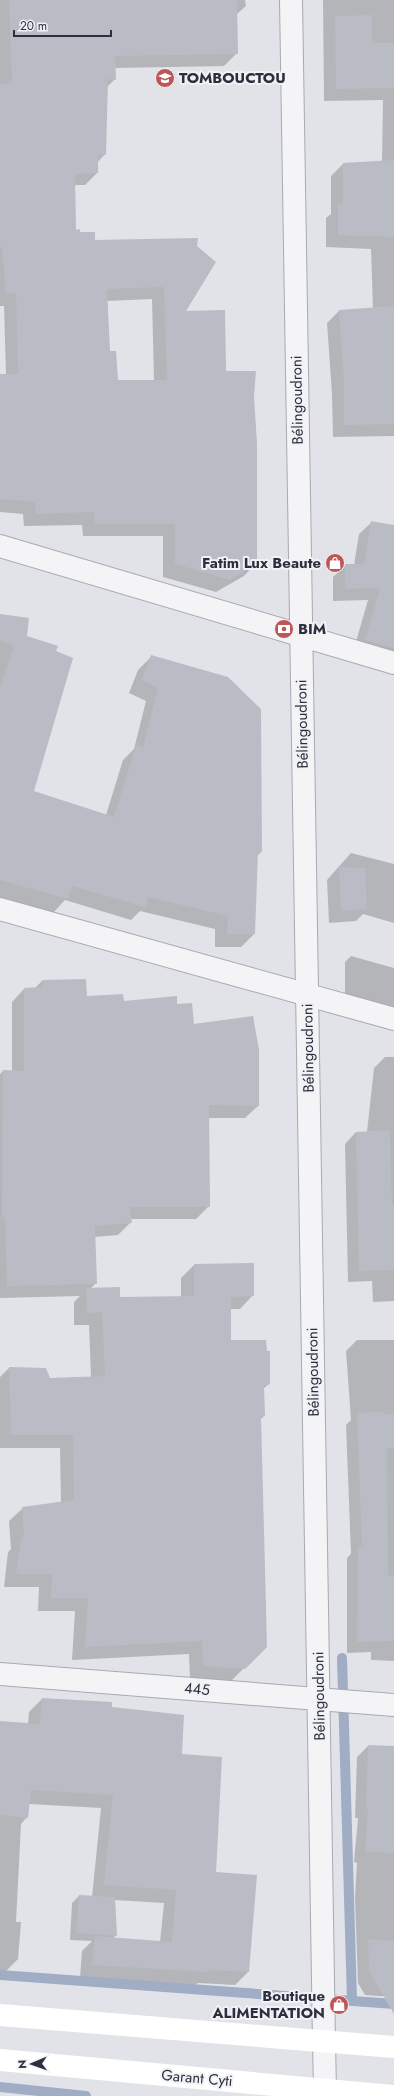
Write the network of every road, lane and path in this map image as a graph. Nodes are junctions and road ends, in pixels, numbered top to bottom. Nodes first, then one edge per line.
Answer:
1 (291, 0) edge
2 (0, 546) edge
3 (301, 635) junction
4 (394, 663) edge
5 (0, 909) edge
6 (307, 994) junction
7 (394, 1019) edge
8 (0, 1674) edge
9 (319, 1699) junction
10 (394, 1705) edge
11 (0, 2015) edge
12 (324, 2042) junction
13 (394, 2047) edge
14 (0, 2060) edge
15 (326, 2093) edge
16 (394, 2096) edge

1 - 3 street, Bélingoudroni
2 - 3 street
3 - 4 street
3 - 6 street, Bélingoudroni
5 - 6 street
6 - 7 street
6 - 9 street, Bélingoudroni
8 - 9 street, 445
9 - 10 street, 445
9 - 12 street, Bélingoudroni
11 - 12 main road
12 - 13 main road
12 - 15 street, Bélingoudroni
14 - 15 main road, Garant Cyti
15 - 16 main road, Garant Cyti

